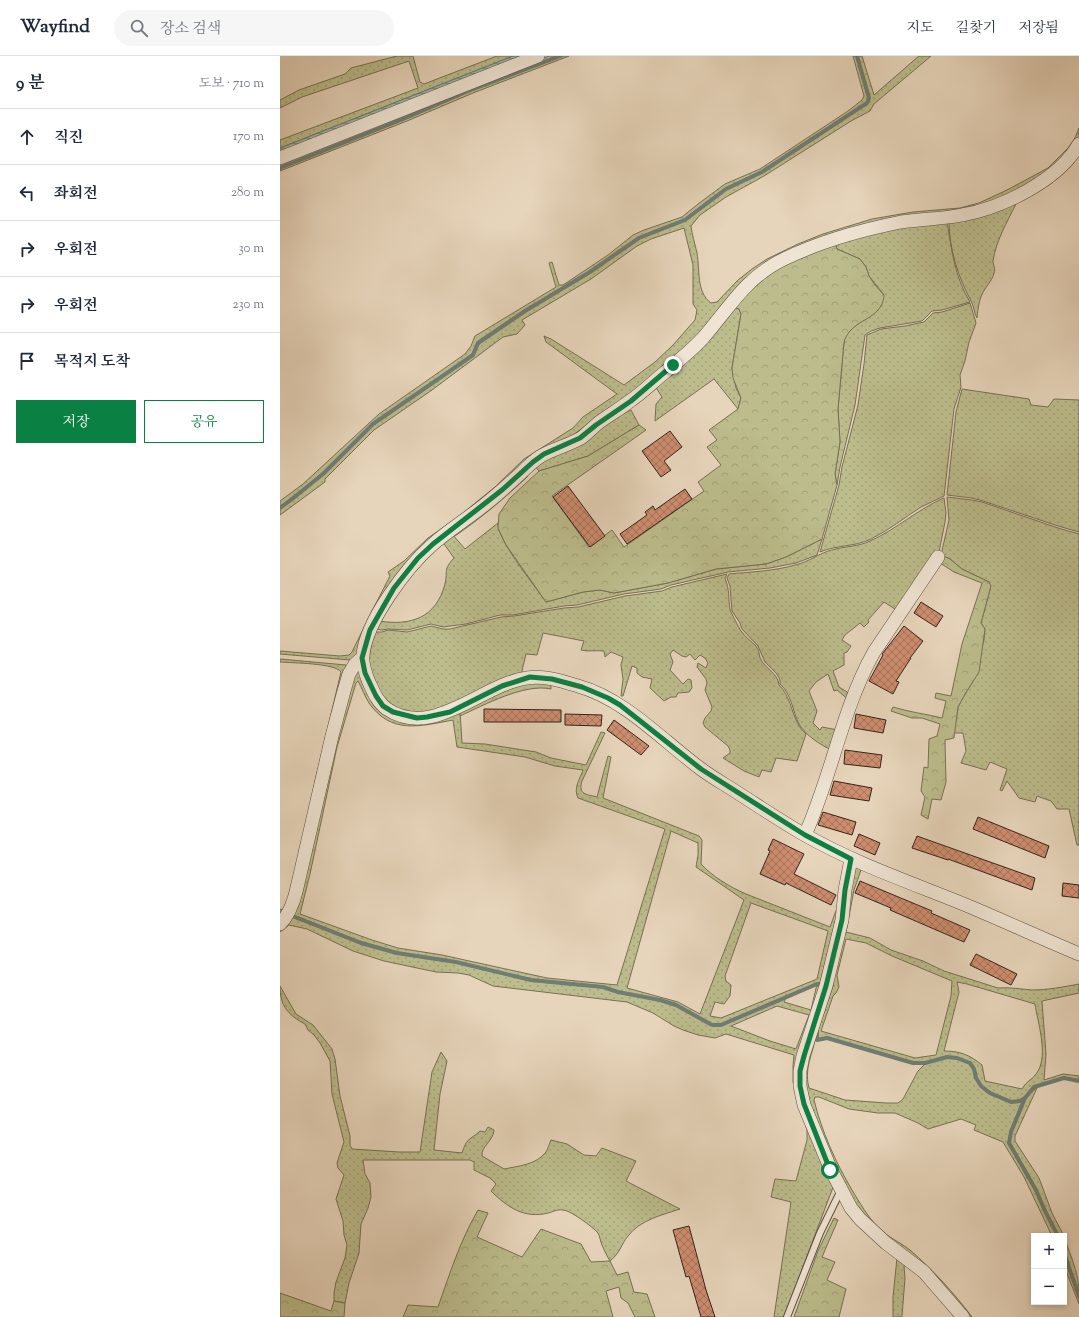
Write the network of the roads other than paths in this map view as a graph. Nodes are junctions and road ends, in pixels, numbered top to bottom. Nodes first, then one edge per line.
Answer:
1 (538, 56) edge
2 (1079, 144) edge
3 (280, 158) edge
4 (938, 557) dead end
5 (362, 658) junction
6 (805, 835) junction
7 (851, 859) junction
8 (280, 924) edge
9 (1079, 954) edge
10 (841, 1190) junction
11 (786, 1317) edge
12 (963, 1317) edge

1 - 3 street
2 - 5 street
4 - 6 street
5 - 6 street
5 - 8 street
6 - 7 street
7 - 9 street
7 - 10 street
10 - 11 lane
10 - 12 street

